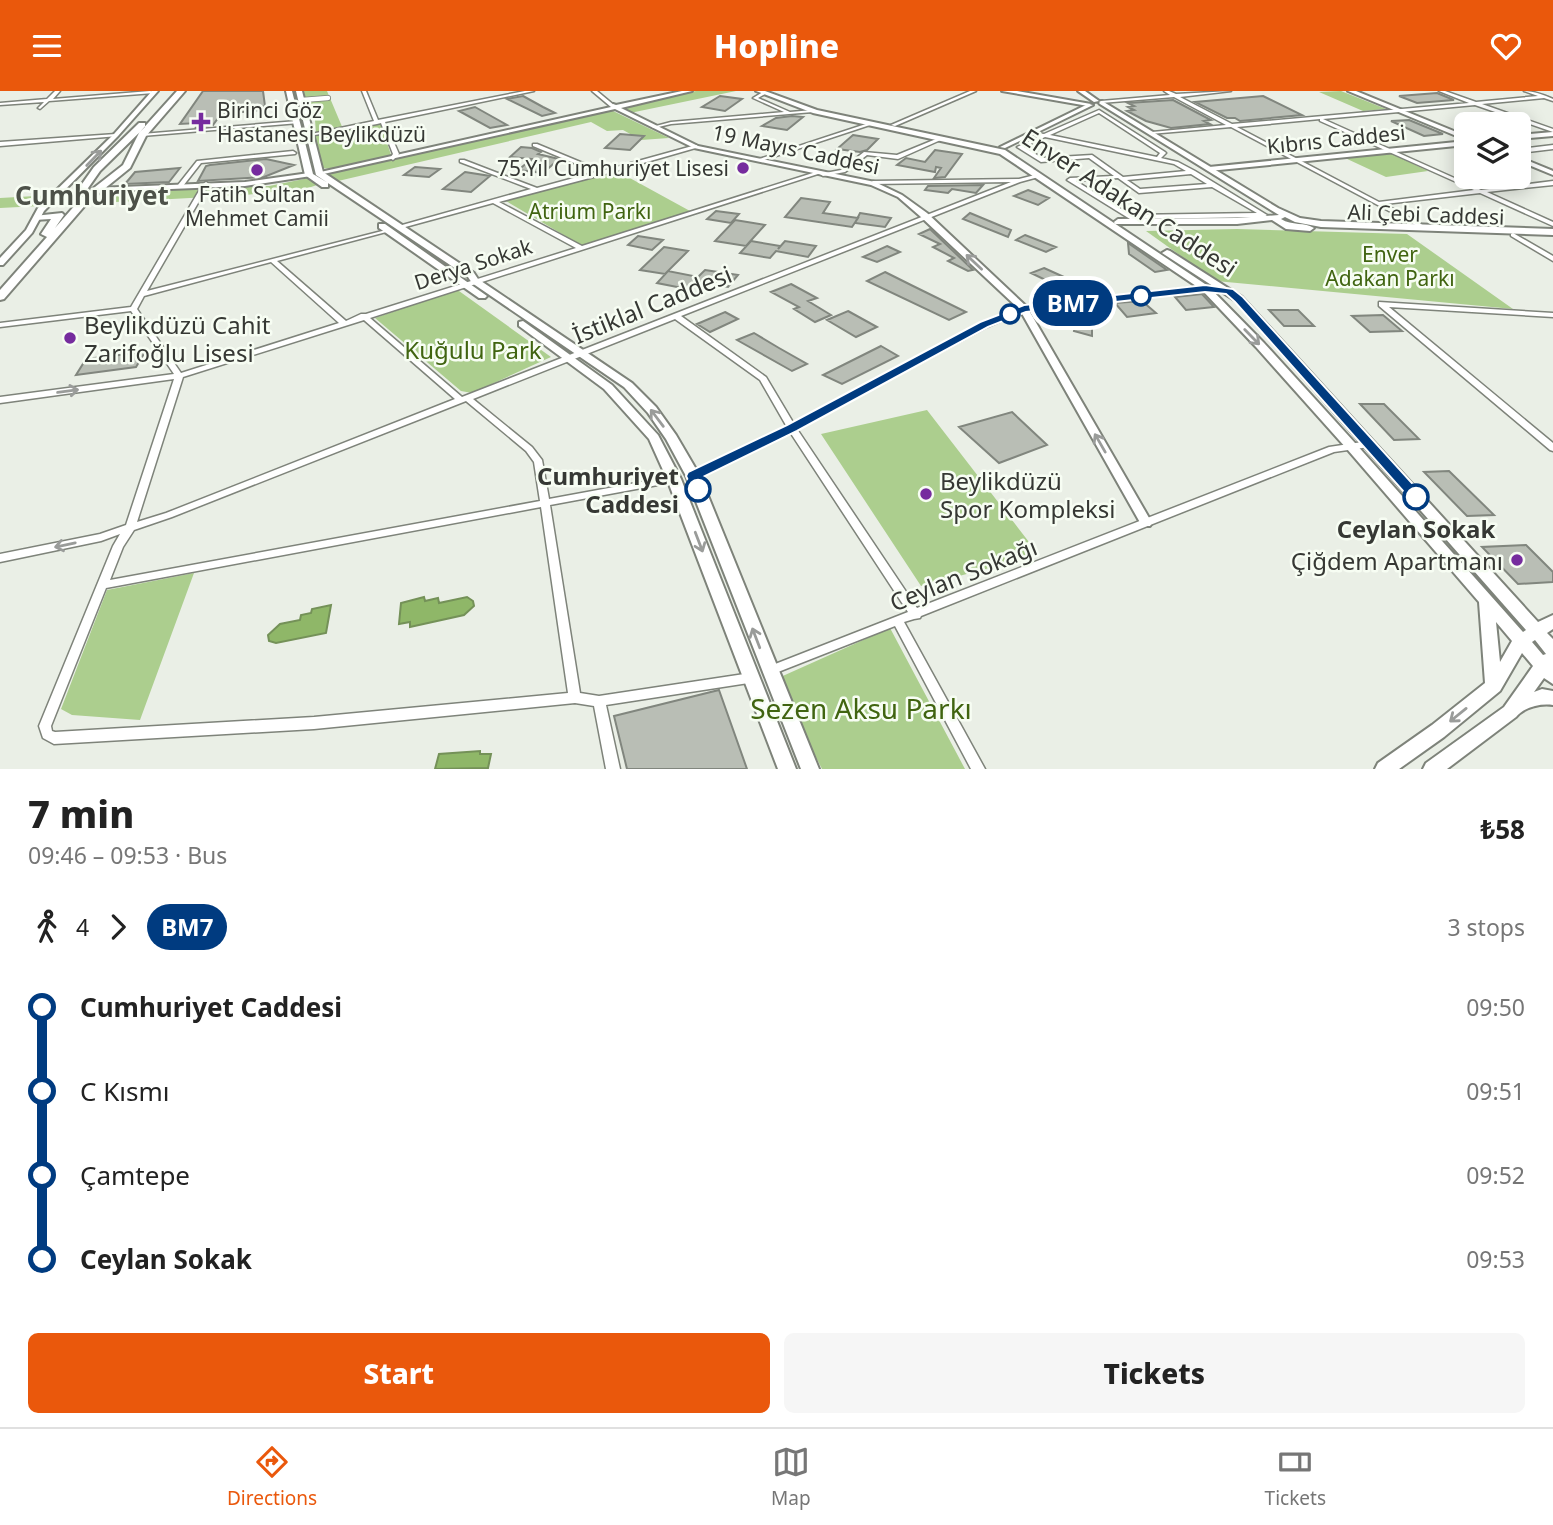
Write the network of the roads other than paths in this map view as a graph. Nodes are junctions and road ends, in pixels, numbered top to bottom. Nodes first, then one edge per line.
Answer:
1 (58, 91) edge
2 (154, 91) edge
3 (173, 91) edge
4 (183, 91) edge
5 (293, 91) edge
6 (364, 91) edge
7 (532, 91) edge
8 (594, 91) edge
9 (689, 91) edge
10 (974, 91) edge
11 (1005, 91) edge
12 (1021, 91) edge
13 (1081, 91) edge
14 (1166, 91) edge
15 (1229, 91) edge
16 (1351, 91) edge
17 (1441, 91) edge
18 (1526, 91) edge
19 (677, 92) edge
20 (763, 92) edge
21 (1176, 96) junction
22 (1545, 97) junction
23 (328, 98) dead end
24 (47, 100) junction
25 (302, 100) junction
26 (1553, 100) edge
27 (1094, 103) junction
28 (0, 104) edge
29 (1477, 104) junction
30 (613, 106) junction
31 (40, 108) dead end
32 (813, 111) junction
33 (1401, 111) junction
34 (793, 114) junction
35 (1320, 119) junction
36 (307, 121) junction
37 (297, 122) junction
38 (380, 123) junction
39 (871, 124) junction
40 (893, 125) junction
41 (1236, 126) junction
42 (654, 127) junction
43 (1553, 132) edge
44 (1152, 133) junction
45 (1032, 134) junction
46 (116, 135) junction
47 (142, 135) junction
48 (311, 135) junction
49 (1454, 135) edge
50 (1531, 135) edge
51 (1047, 136) junction
52 (943, 138) junction
53 (1454, 142) edge
54 (0, 144) edge
55 (535, 145) dead end
56 (696, 147) junction
57 (1101, 147) junction
58 (1553, 147) edge
59 (1000, 148) junction
60 (1531, 150) edge
61 (1391, 151) junction
62 (293, 153) dead end
63 (114, 155) junction
64 (133, 155) junction
65 (1090, 156) junction
66 (393, 157) junction
67 (1159, 158) junction
68 (760, 160) junction
69 (1300, 160) junction
70 (463, 161) dead end
71 (1531, 164) edge
72 (1209, 169) junction
73 (1194, 172) junction
74 (603, 173) junction
75 (821, 173) junction
76 (1553, 173) edge
77 (314, 174) junction
78 (1039, 176) junction
79 (1119, 178) junction
80 (1018, 181) junction
81 (873, 183) junction
82 (1553, 183) edge
83 (206, 184) junction
84 (1214, 184) junction
85 (181, 185) junction
86 (94, 188) junction
87 (538, 190) junction
88 (1482, 191) junction
89 (75, 201) junction
90 (495, 202) junction
91 (1381, 203) junction
92 (45, 206) junction
93 (926, 217) junction
94 (37, 218) junction
95 (1275, 218) junction
96 (1118, 222) junction
97 (1293, 223) junction
98 (1553, 223) edge
99 (1423, 227) junction
100 (393, 229) junction
101 (1129, 230) junction
102 (1553, 234) edge
103 (46, 235) junction
104 (1513, 235) junction
105 (581, 248) junction
106 (1553, 259) edge
107 (2, 260) edge
108 (272, 260) junction
109 (470, 282) junction
110 (0, 286) edge
111 (1205, 288) junction
112 (1229, 291) junction
113 (141, 295) junction
114 (0, 297) edge
115 (133, 309) junction
116 (1024, 309) junction
117 (1538, 314) junction
118 (1553, 315) edge
119 (364, 316) junction
120 (676, 316) junction
121 (344, 323) junction
122 (1553, 324) edge
123 (0, 325) edge
124 (575, 357) junction
125 (179, 376) junction
126 (464, 399) junction
127 (0, 400) edge
128 (792, 428) junction
129 (1369, 443) junction
130 (1351, 446) junction
131 (1553, 448) edge
132 (693, 476) junction
133 (674, 479) junction
134 (545, 503) junction
135 (1146, 523) junction
136 (130, 528) junction
137 (0, 558) edge
138 (103, 585) junction
139 (1486, 602) junction
140 (916, 615) junction
141 (1553, 621) edge
142 (898, 622) junction
143 (1528, 636) junction
144 (1553, 651) edge
145 (769, 672) junction
146 (1548, 672) edge
147 (751, 678) junction
148 (1494, 686) junction
149 (575, 698) junction
150 (1553, 698) edge
151 (599, 701) junction
152 (1514, 707) junction
153 (613, 769) edge
154 (787, 769) edge
155 (810, 769) edge
156 (978, 769) edge
157 (1384, 769) edge
158 (1432, 769) edge

1 - 24 street
2 - 24 street
2 - 46 street
3 - 63 main road
4 - 47 main road
5 - 25 main road
5 - 37 main road
6 - 38 street
7 - 38 street
8 - 30 street
9 - 19 street
10 - 40 street
11 - 27 main road
12 - 27 main road
13 - 27 main road
14 - 21 street
15 - 21 street
16 - 33 street
17 - 29 street
18 - 22 street
19 - 30 street
20 - 32 main road, Enver Adakan Caddesi
20 - 34 street
20 - 40 main road, Enver Adakan Caddesi
21 - 27 street
21 - 41 street
22 - 26 street
22 - 29 street
23 - 25 street
24 - 28 street
24 - 31 street
25 - 36 main road
27 - 44 main road
27 - 45 street
27 - 95 main road
29 - 33 street
29 - 43 street
30 - 42 street, 19 Mayıs Caddesi
30 - 66 street
32 - 34 street
32 - 39 main road, Enver Adakan Caddesi
33 - 35 street
33 - 49 street
34 - 42 street
35 - 41 street
35 - 61 street
36 - 37 main road
36 - 48 main road
37 - 47 street
37 - 77 main road
38 - 48 street
38 - 66 street
39 - 52 main road, Enver Adakan Caddesi
39 - 68 street
40 - 59 main road, Enver Adakan Caddesi
41 - 44 street
41 - 69 street
42 - 56 street, 19 Mayıs Caddesi
43 - 50 street
44 - 72 main road
45 - 51 street
45 - 59 street
46 - 54 street
92 -> 46 street
47 - 64 main road
48 - 77 main road
51 - 57 street
51 - 65 street
51 - 67 street
52 - 59 main road, Enver Adakan Caddesi
52 - 75 street, Derya Sokak
53 - 61 street, Kıbrıs Caddesi
55 - 74 street
56 - 68 street, 19 Mayıs Caddesi
56 - 74 street
57 - 65 street
57 - 67 street
58 - 60 street
59 - 78 main road, Enver Adakan Caddesi
59 - 96 main road, Enver Adakan Caddesi
61 - 69 street, Kıbrıs Caddesi
61 - 88 street
62 - 85 street
63 - 64 main road
63 - 86 main road
64 - 86 main road
65 - 79 street
66 - 77 street
67 - 73 street
68 - 75 street, 19 Mayıs Caddesi
69 - 72 street, Kıbrıs Caddesi
69 - 91 street
70 - 87 street
71 - 76 street
72 - 97 main road
73 - 79 street
73 - 84 street
74 - 87 street
75 - 81 street, 19 Mayıs Caddesi
75 - 105 street, Derya Sokak
77 - 83 street
77 - 100 main road
78 - 80 street, İstiklal Caddesi
78 - 111 main road, Enver Adakan Caddesi
79 - 84 street
79 - 84 street
80 - 81 street
80 - 93 street, İstiklal Caddesi
81 - 93 street, 19 Mayıs Caddesi
82 - 88 street
83 - 85 street
83 - 113 street
85 - 86 street
86 - 89 main road
86 - 114 main road
87 - 90 street
88 - 91 street
88 - 98 street
89 - 92 main road
89 - 103 main road
90 - 100 street
90 - 105 street
91 - 99 street
92 - 94 street
116 -> 93 street, 19 Mayıs Caddesi
93 - 120 street, İstiklal Caddesi
94 - 103 main road
94 - 107 street
95 - 96 main road
95 - 97 main road
96 - 101 main road, Enver Adakan Caddesi
97 - 99 main road, Ali Çebi Caddesi
97 - 101 main road, Ali Çebi Caddesi
97 - 104 main road, Ali Çebi Caddesi
99 - 102 main road, Ali Çebi Caddesi
100 - 108 street
100 - 109 main road
101 - 112 main road, Enver Adakan Caddesi
102 - 104 main road, Ali Çebi Caddesi
103 - 110 main road
104 - 106 street
105 - 109 street, Derya Sokak
108 - 113 street
108 - 121 street
109 - 119 street, Derya Sokak
109 - 124 main road
111 - 112 street
111 - 116 street
111 -> 130 main road, Enver Adakan Caddesi
112 - 129 main road, Enver Adakan Caddesi
113 - 115 street
115 - 123 street
115 - 125 street
116 - 128 street
135 -> 116 street, 19 Mayıs Caddesi
117 - 118 street
117 - 122 street
117 - 131 street
119 - 121 street, Derya Sokak
119 - 126 street
120 - 124 street, İstiklal Caddesi
120 - 128 street
121 - 125 street, Derya Sokak
124 - 126 street, İstiklal Caddesi
132 -> 124 main road
124 - 133 main road
127 -> 125 street, Derya Sokak
125 - 136 street
126 - 134 street
126 - 136 street, İstiklal Caddesi
128 - 132 street
128 - 140 street
129 - 130 street, Ceylan Sokağı
129 - 143 main road, Enver Adakan Caddesi
130 - 135 street, Ceylan Sokağı
130 - 139 main road, Enver Adakan Caddesi
132 - 133 main road
145 -> 132 main road
133 - 134 street
133 -> 147 main road
134 - 138 street
134 - 149 street
135 - 140 street, Ceylan Sokağı
136 -> 137 street, İstiklal Caddesi
136 - 138 street
138 - 149 street
139 - 143 main road, Enver Adakan Caddesi
139 - 148 main road
140 - 142 street, Ceylan Sokağı
141 - 143 main road
142 - 145 street, Ceylan Sokağı
142 - 156 street
143 - 144 main road
143 - 146 main road
143 - 148 main road
144 - 146 main road
145 - 147 main road
145 - 155 main road
146 - 152 main road
147 - 151 street
147 - 154 main road
148 -> 157 main road
149 - 151 street
150 - 152 main road
151 - 153 street
152 - 158 main road

